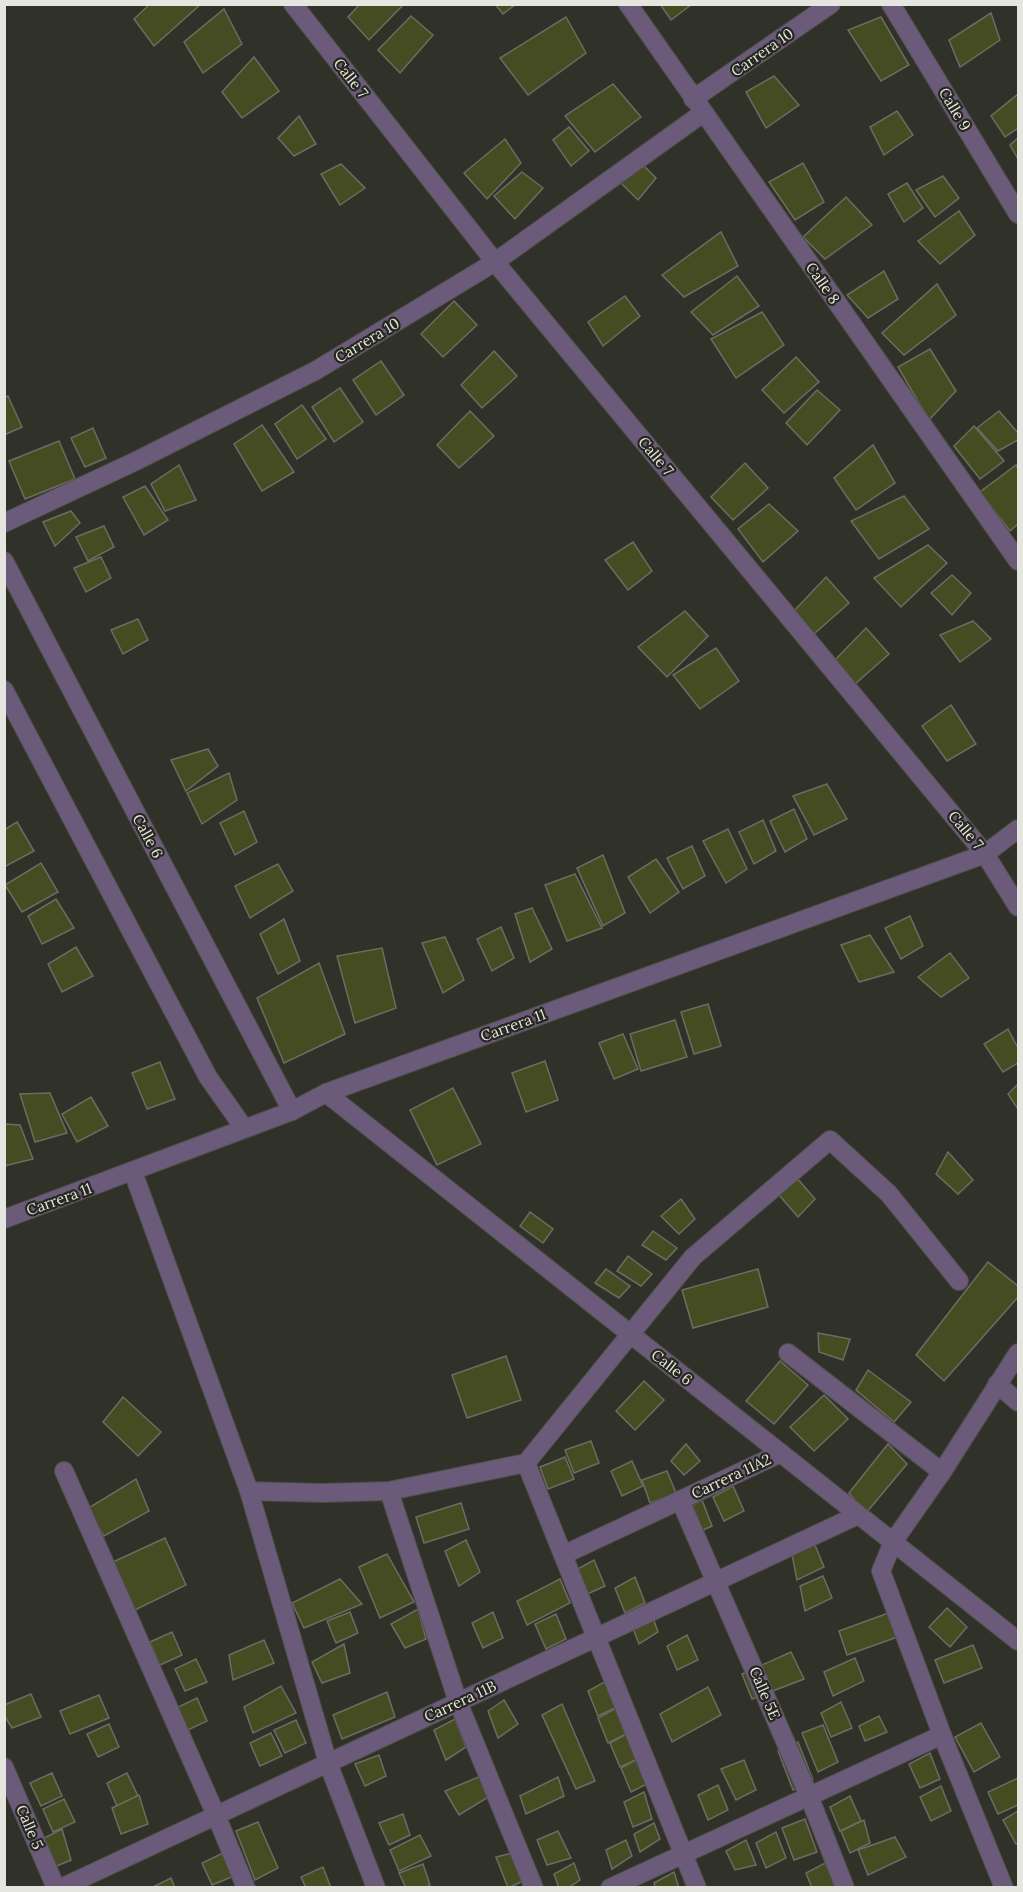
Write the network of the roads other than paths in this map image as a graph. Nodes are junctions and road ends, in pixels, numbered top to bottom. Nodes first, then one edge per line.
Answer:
1 (293, 4) edge
2 (628, 4) edge
3 (831, 4) edge
4 (891, 4) edge
5 (698, 106) junction
6 (1018, 214) edge
7 (495, 262) junction
8 (4, 523) edge
9 (4, 561) edge
10 (1018, 561) edge
11 (4, 690) edge
12 (1018, 829) edge
13 (985, 854) junction
14 (1018, 907) edge
15 (326, 1093) junction
16 (292, 1111) junction
17 (244, 1128) junction
18 (133, 1172) junction
19 (4, 1219) edge
20 (959, 1281) dead end
21 (631, 1334) junction
22 (788, 1353) dead end
23 (1018, 1353) edge
24 (997, 1384) junction
25 (1018, 1402) edge
26 (781, 1453) junction
27 (526, 1463) junction
28 (64, 1471) dead end
29 (942, 1472) junction
30 (249, 1491) junction
31 (389, 1491) junction
32 (680, 1500) junction
33 (858, 1515) junction
34 (893, 1542) junction
35 (563, 1555) junction
36 (717, 1581) junction
37 (597, 1637) junction
38 (1018, 1641) edge
39 (458, 1702) junction
40 (942, 1735) junction
41 (328, 1763) junction
42 (4, 1767) edge
43 (809, 1796) junction
44 (216, 1815) junction
45 (683, 1853) junction
46 (56, 1887) edge
47 (61, 1887) edge
48 (246, 1887) edge
49 (376, 1887) edge
50 (534, 1887) edge
51 (610, 1887) edge
52 (697, 1887) edge
53 (845, 1887) edge
54 (1004, 1887) edge

1 - 7 street, Calle 7
2 - 5 street, Calle 8
3 - 5 street, Carrera 10
4 - 6 street, Calle 9
5 - 7 street, Carrera 10
5 - 10 street, Calle 8
7 - 8 street, Carrera 10
7 - 13 street, Calle 7
9 - 16 street, Calle 6
11 - 17 street
12 - 13 street, Carrera 11
13 - 14 street, Calle 7
13 - 15 street, Carrera 11
15 - 16 street, Carrera 11
15 - 21 street, Calle 6
16 - 17 street, Carrera 11
17 - 18 street, Carrera 11
18 - 19 street, Carrera 11
18 - 30 street
20 - 21 street
21 - 26 street, Calle 6
21 - 27 street
22 - 29 street
23 - 24 street
24 - 25 street
24 - 29 street
26 - 32 street, Carrera 11A2
26 - 33 street, Calle 6
27 - 31 street
27 - 35 street
28 - 44 street
29 - 34 street
30 - 31 street
30 - 41 street
31 - 39 street
32 - 35 street, Carrera 11A2
32 - 36 street, Calle 5E
33 - 34 street, Calle 6
33 - 36 street, Carrera 11B
34 - 38 street, Calle 6
34 - 40 street
35 - 37 street
36 - 37 street, Carrera 11B
36 - 43 street, Calle 5E
37 - 39 street, Carrera 11B
37 - 45 street
39 - 41 street, Carrera 11B
39 - 50 street
40 - 43 street
40 - 54 street
41 - 44 street, Carrera 11B
41 - 49 street
42 - 46 street, Calle 5
43 - 45 street
43 - 53 street, Calle 5E
44 - 47 street, Carrera 11B
44 - 48 street
45 - 51 street
45 - 52 street

